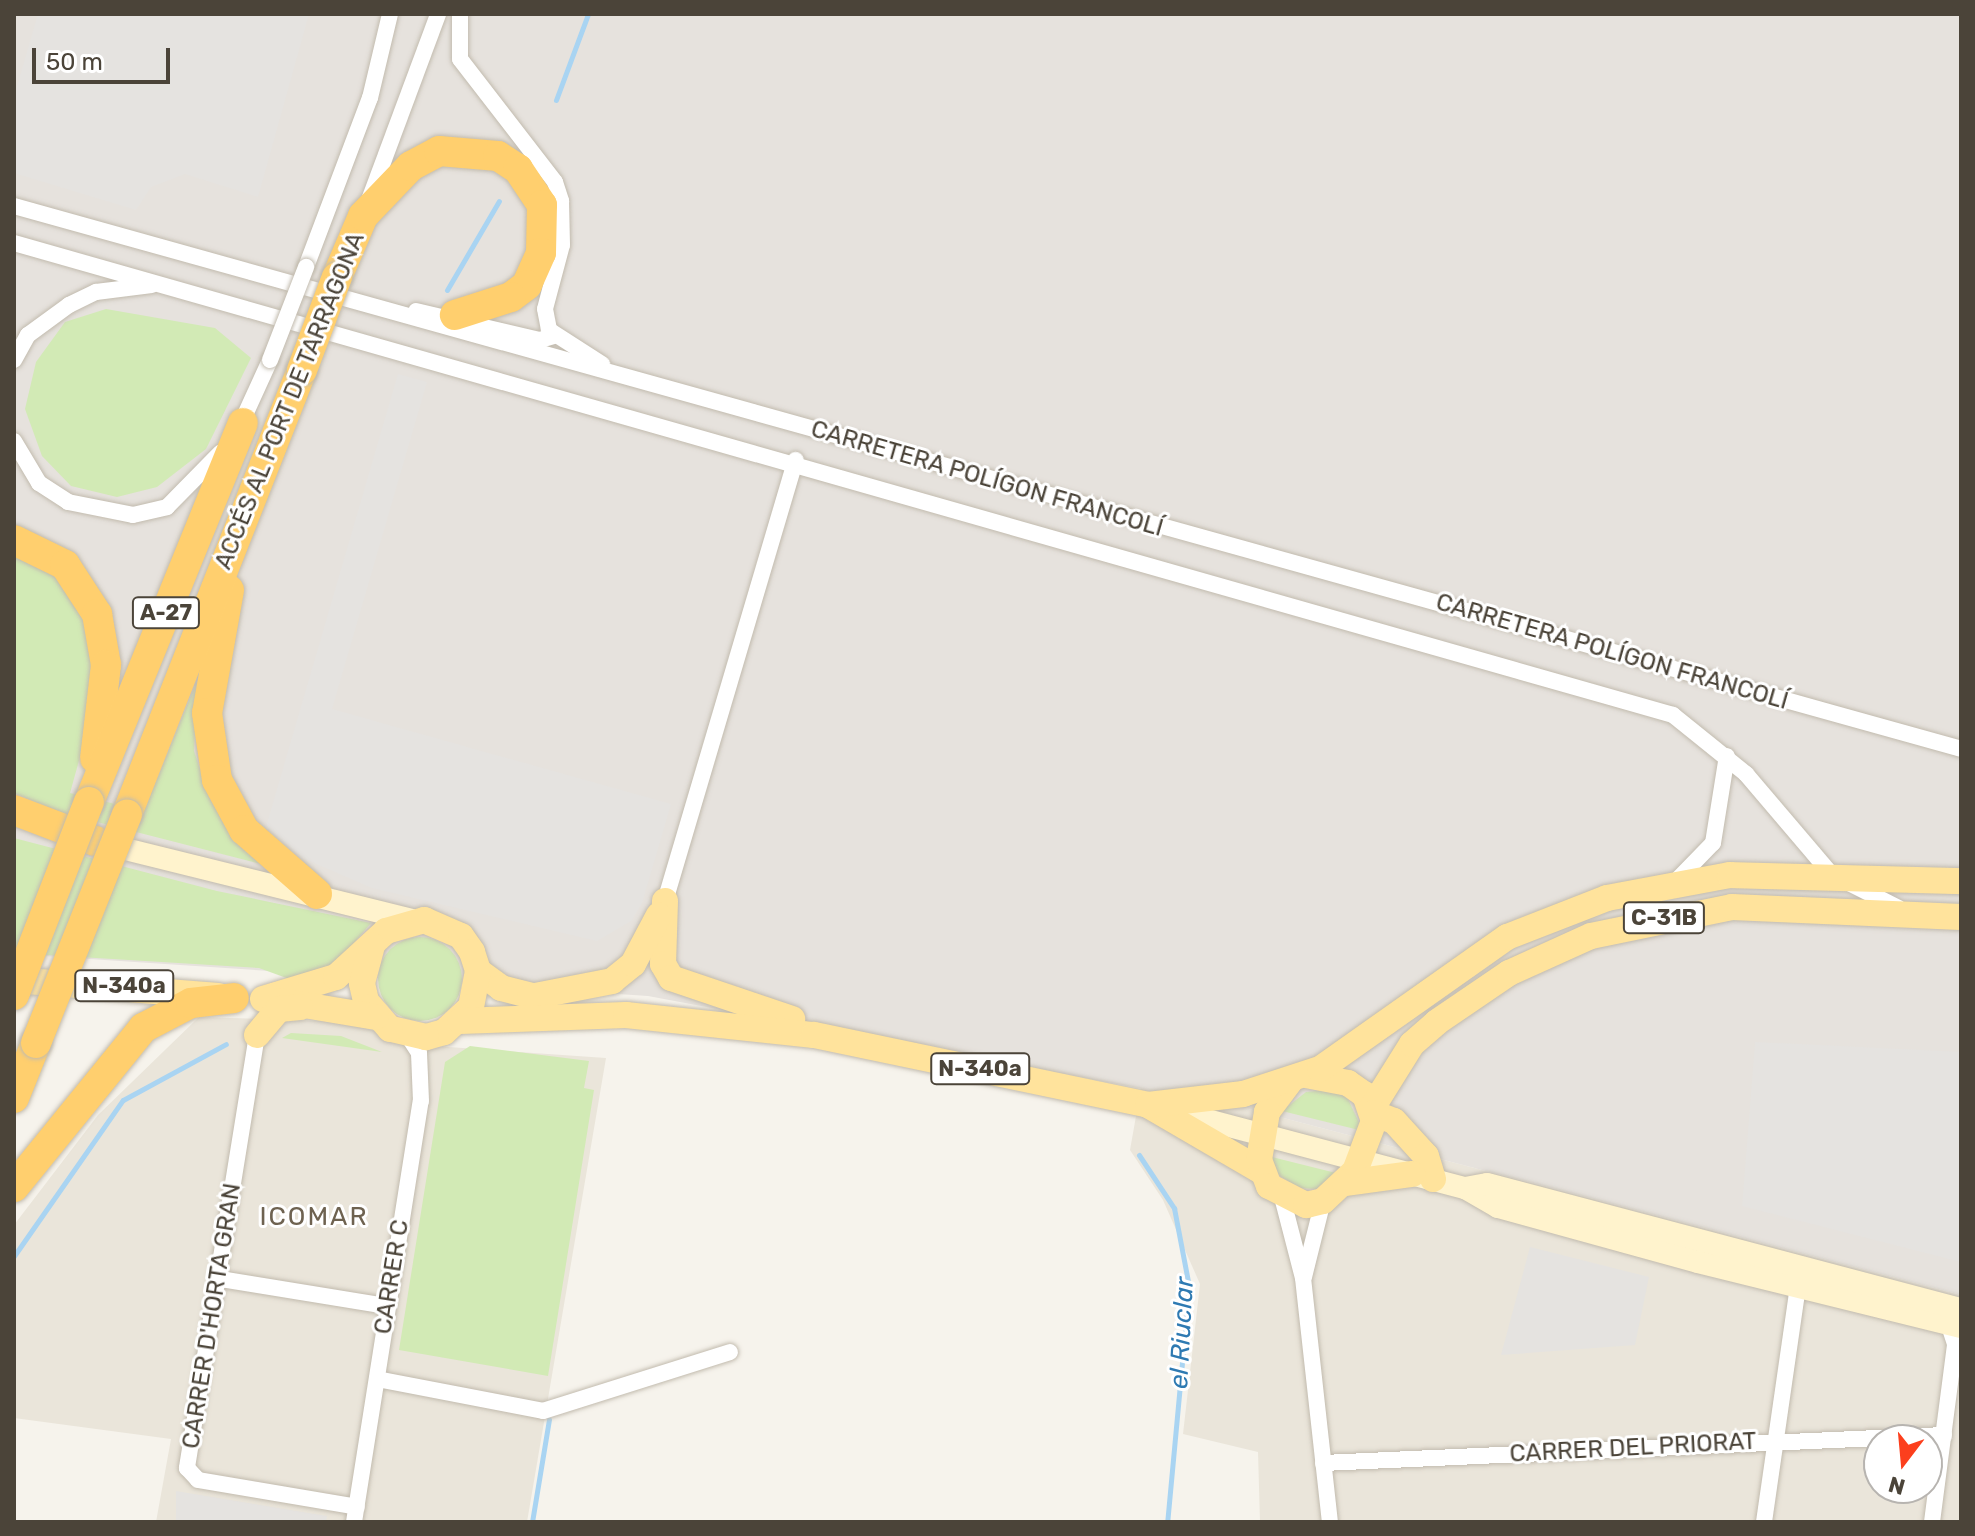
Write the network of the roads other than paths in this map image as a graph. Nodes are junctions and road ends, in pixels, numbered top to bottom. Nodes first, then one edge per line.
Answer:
1 (390, 14) edge
2 (438, 14) edge
3 (460, 14) edge
4 (14, 206) edge
5 (363, 216) junction
6 (14, 243) edge
7 (159, 284) junction
8 (380, 309) junction
9 (455, 315) junction
10 (554, 336) junction
11 (14, 360) edge
12 (632, 379) junction
13 (243, 423) junction
14 (14, 441) edge
15 (796, 460) junction
16 (236, 536) junction
17 (14, 540) edge
18 (1961, 749) edge
19 (1727, 756) junction
20 (89, 802) junction
21 (14, 810) edge
22 (14, 822) edge
23 (95, 841) junction
24 (1831, 874) junction
25 (1676, 881) junction
26 (1961, 881) edge
27 (317, 894) junction
28 (665, 901) junction
29 (1915, 915) junction
30 (1961, 917) edge
31 (417, 921) junction
32 (372, 945) junction
33 (478, 971) junction
34 (14, 980) edge
35 (14, 995) edge
36 (530, 997) junction
37 (249, 998) junction
38 (312, 1006) junction
39 (626, 1015) junction
40 (376, 1017) junction
41 (460, 1021) junction
42 (257, 1035) joint
43 (408, 1036) junction
44 (875, 1047) junction
45 (1298, 1078) junction
46 (14, 1098) edge
47 (1148, 1105) junction
48 (1380, 1114) junction
49 (1260, 1133) junction
50 (1361, 1160) junction
51 (1263, 1172) junction
52 (1422, 1176) junction
53 (1345, 1183) junction
54 (14, 1187) edge
55 (1465, 1188) junction
56 (1282, 1197) junction
57 (1323, 1201) junction
58 (1303, 1278) junction
59 (220, 1279) junction
60 (1798, 1286) junction
61 (387, 1306) junction
62 (1958, 1320) edge
63 (730, 1352) dead end
64 (377, 1379) junction
65 (1944, 1435) junction
66 (1777, 1441) junction
67 (1323, 1463) junction
68 (355, 1515) edge
69 (1330, 1522) edge
70 (1764, 1522) edge
71 (1932, 1522) edge

1 - 13 street, ACCÉS AL PORT DE TARRAGONA / A-27, bridge
2 - 5 street, ACCÉS AL PORT DE TARRAGONA / A-27
3 - 10 street
4 - 8 street, CARRETERA POLÍGON FRANCOLÍ
5 - 9 highway
5 - 16 highway, ACCÉS AL PORT DE TARRAGONA / A-27, bridge
6 - 7 street, CARRETERA POLÍGON FRANCOLÍ
7 - 11 street
7 - 15 street, CARRETERA POLÍGON FRANCOLÍ
8 - 9 street
8 - 12 street, CARRETERA POLÍGON FRANCOLÍ
9 - 10 street
10 - 12 street
12 - 18 street, CARRETERA POLÍGON FRANCOLÍ
13 - 14 street
13 - 20 highway, ACCÉS AL PORT DE TARRAGONA / A-27
15 - 19 street, CARRETERA POLÍGON FRANCOLÍ
15 - 28 street
16 - 27 highway
16 - 46 highway, ACCÉS AL PORT DE TARRAGONA / A-27, bridge
17 - 20 highway
19 - 24 street, CARRETERA POLÍGON FRANCOLÍ
19 - 25 street
20 - 35 highway, ACCÉS AL PORT DE TARRAGONA / A-27, bridge
21 - 23 highway
22 - 23 main road
23 - 27 main road
24 - 25 main road, C-31B
24 - 26 main road, C-31B
24 - 29 street
25 - 45 main road, C-31B
27 - 31 main road
28 - 36 main road
28 - 44 main road
29 - 30 main road, C-31B
29 - 48 main road, C-31B
31 - 32 main road, N-340a
31 - 33 main road
32 - 37 main road, N-340a
32 - 40 main road
33 - 36 main road, N-340a
33 - 41 main road
34 - 37 main road, N-340a
36 - 39 main road, N-340a
37 - 38 main road, N-340a
37 - 54 highway
38 - 40 main road, N-340a
38 - 42 main road
39 - 41 main road, N-340a
39 - 44 main road, N-340a
40 - 43 main road, N-340a
41 - 43 main road, N-340a
42 - 59 street, CARRER D'HORTA GRAN
43 - 61 street, CARRER C
44 - 47 main road, N-340a
45 - 47 main road
45 - 48 main road
45 - 49 main road
47 - 49 main road, N-340a
47 - 51 main road
48 - 50 main road
48 - 52 main road
49 - 50 main road, N-340a
49 - 51 main road
50 - 52 main road, N-340a
50 - 53 main road
51 - 56 main road
52 - 53 main road
52 - 55 main road, N-340a
53 - 57 main road
55 - 60 main road, N-340a
55 - 62 main road, N-340a
56 - 57 main road
56 - 58 street
57 - 58 street
58 - 67 street
59 - 61 street
59 - 68 street, CARRER D'HORTA GRAN
60 - 62 main road, N-340a
60 - 66 street
61 - 64 street, CARRER C
62 - 65 street
63 - 64 street
64 - 68 street, CARRER C
65 - 66 street, CARRER DEL PRIORAT
65 - 71 street
66 - 67 street, CARRER DEL PRIORAT
66 - 70 street
67 - 69 street

